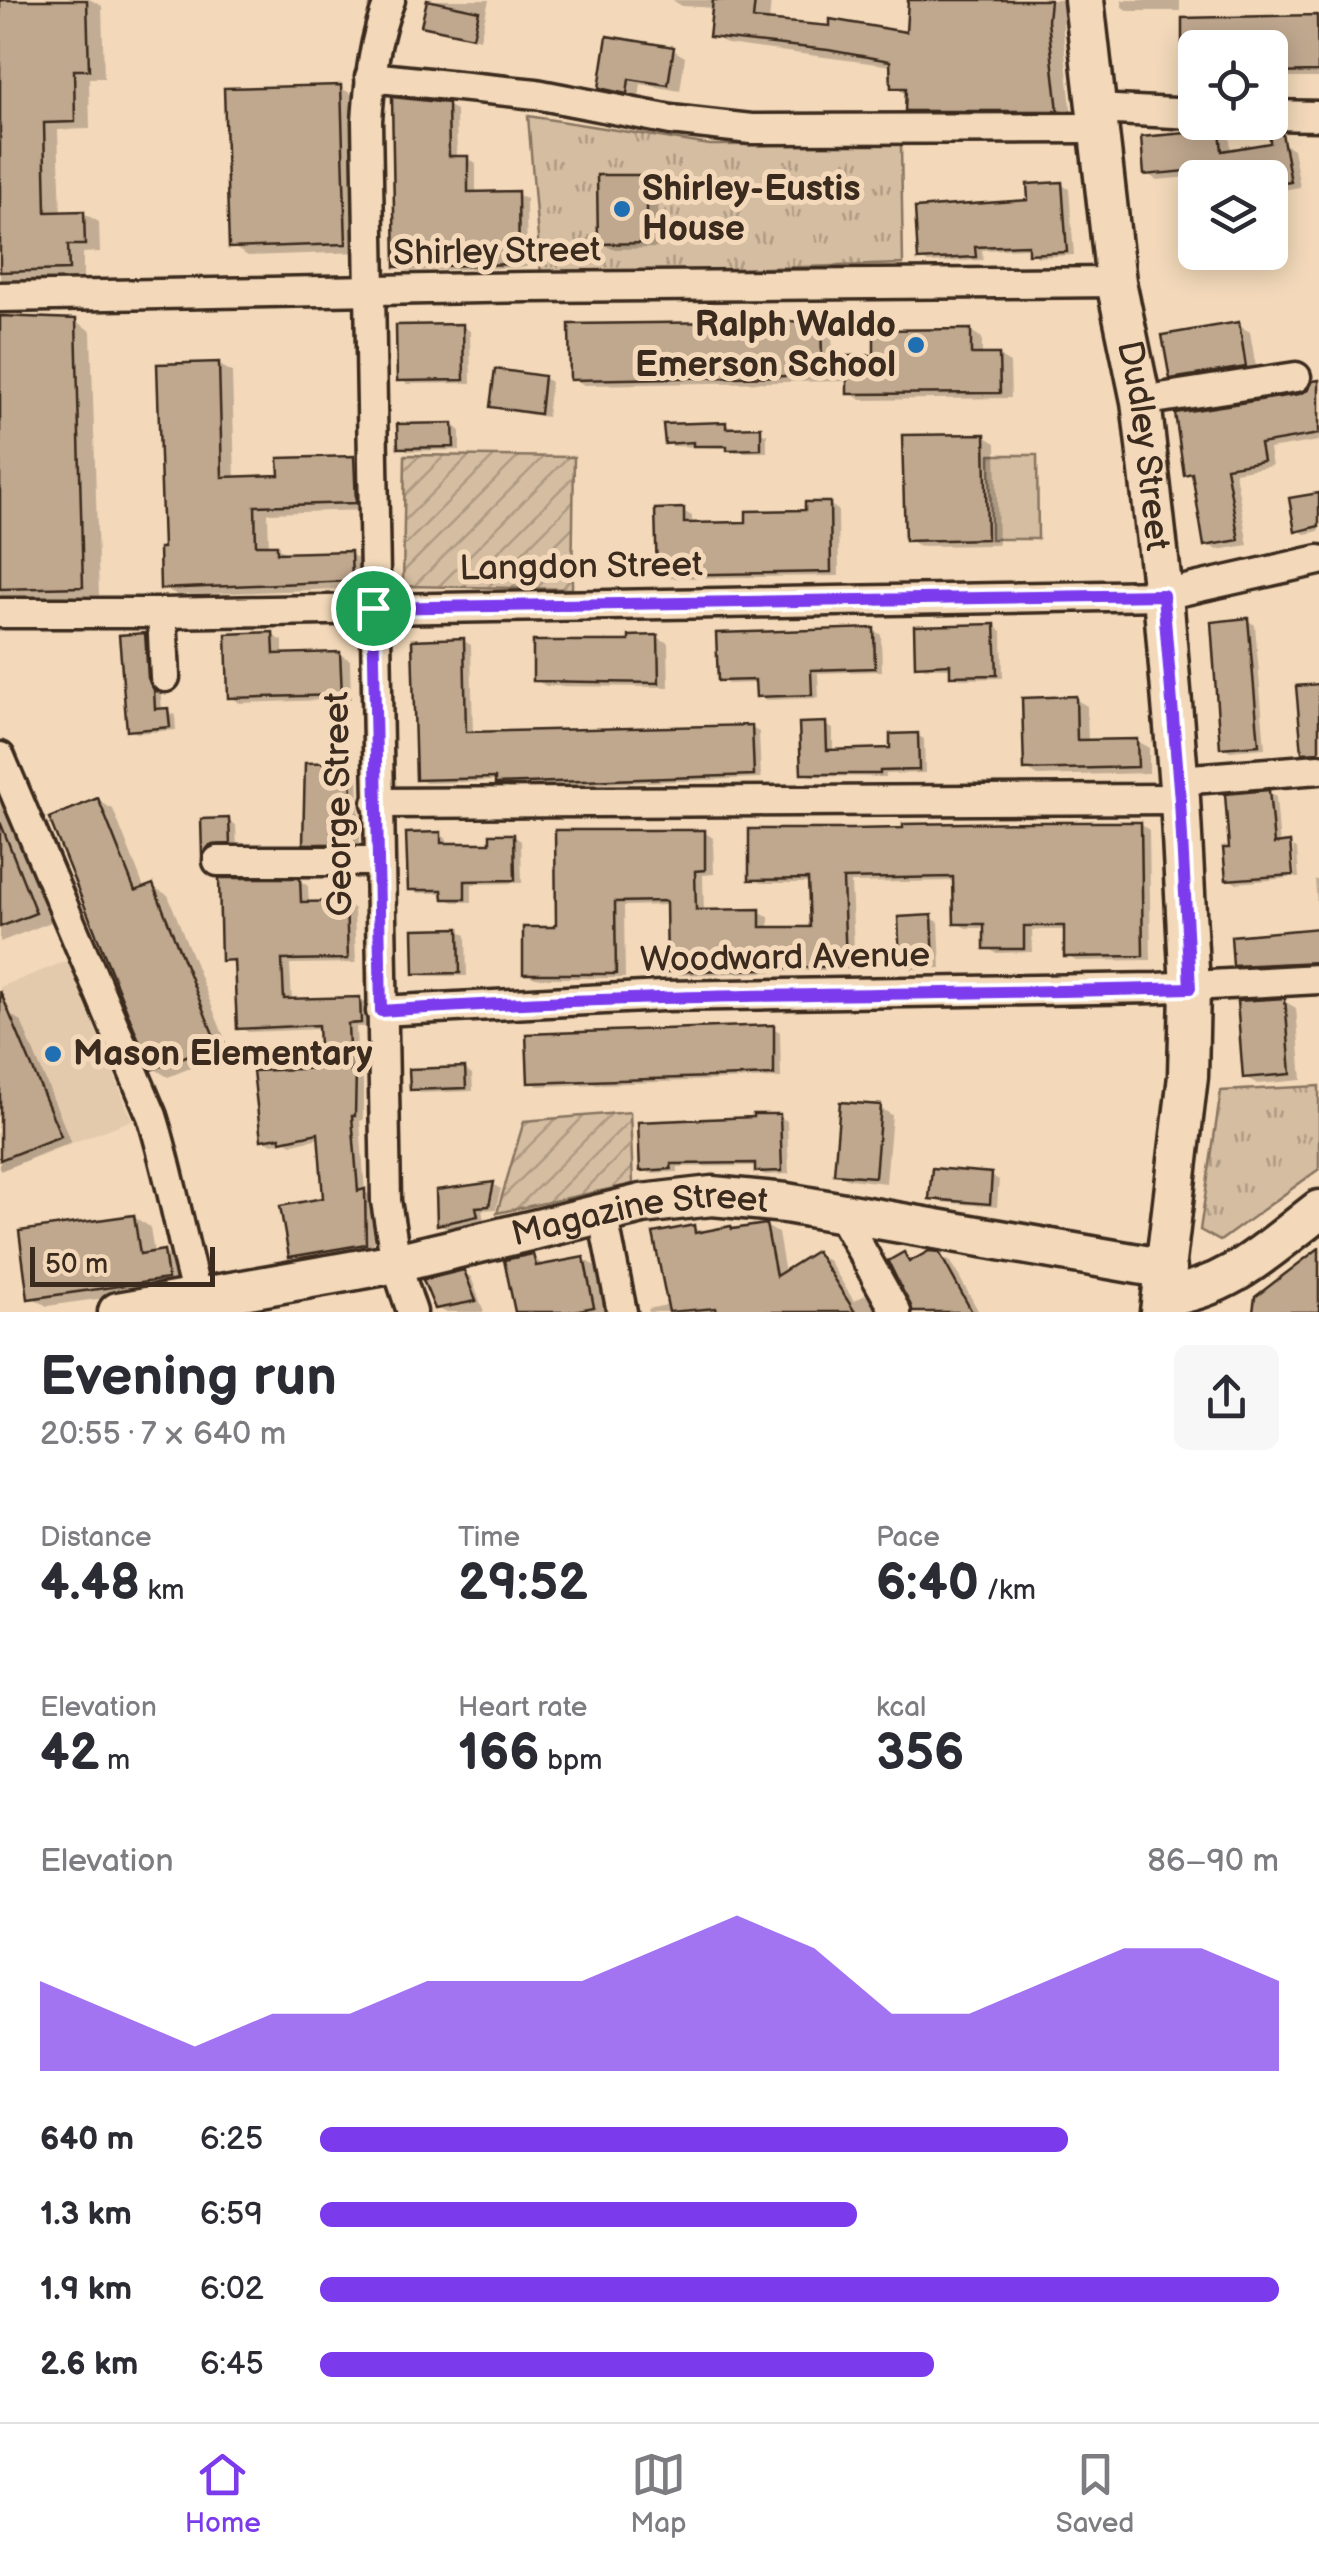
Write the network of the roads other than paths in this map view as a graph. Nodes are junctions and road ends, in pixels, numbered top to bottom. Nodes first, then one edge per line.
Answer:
1 (390, 0) edge
2 (1084, 0) edge
3 (370, 77) junction
4 (1178, 115) edge
5 (1288, 115) edge
6 (1319, 116) edge
7 (1096, 119) junction
8 (1116, 282) junction
9 (371, 292) junction
10 (0, 297) edge
11 (1296, 377) dead end
12 (1141, 401) junction
13 (1319, 560) edge
14 (1163, 595) junction
15 (373, 608) junction
16 (0, 613) edge
17 (162, 613) junction
18 (165, 676) dead end
19 (0, 757) edge
20 (1319, 769) edge
21 (1179, 790) junction
22 (377, 803) junction
23 (218, 861) dead end
24 (378, 861) junction
25 (1319, 980) edge
26 (1190, 988) junction
27 (381, 1011) junction
28 (1319, 1210) edge
29 (602, 1212) junction
30 (840, 1212) junction
31 (396, 1262) junction
32 (1170, 1297) edge
33 (198, 1300) junction
34 (118, 1312) edge
35 (412, 1312) edge
36 (622, 1312) edge
37 (896, 1312) edge

1 - 3 street, George Street
2 - 7 main road, Dudley Street
3 - 7 street
3 - 9 street, George Street
4 - 7 street
5 - 6 street
7 - 8 main road, Dudley Street
8 - 9 street, Shirley Street
8 - 12 main road, Dudley Street
9 - 10 street, Shirley Street
9 - 15 street, George Street
11 - 12 street
12 - 14 main road, Dudley Street
13 - 14 street, Langdon Street
14 - 15 street, Langdon Street
14 - 21 main road, Dudley Street
15 - 17 street, Langdon Street
15 - 22 street, George Street
16 - 17 street, Langdon Street
17 - 18 street
19 - 33 street
20 - 21 street
21 - 22 street
21 - 26 main road, Dudley Street
22 - 24 street, George Street
23 - 24 street
24 - 27 street, George Street
25 - 26 street, Woodward Avenue
26 - 27 street, Woodward Avenue
26 - 32 main road, Dudley Street
27 - 31 street, George Street
28 - 32 main road
29 - 30 main road, Magazine Street
29 - 31 main road, Magazine Street
29 - 36 street
30 - 32 main road, Magazine Street
30 - 37 street
31 - 33 main road, Magazine Street
31 - 35 street, George Street
33 - 34 main road, Magazine Street

